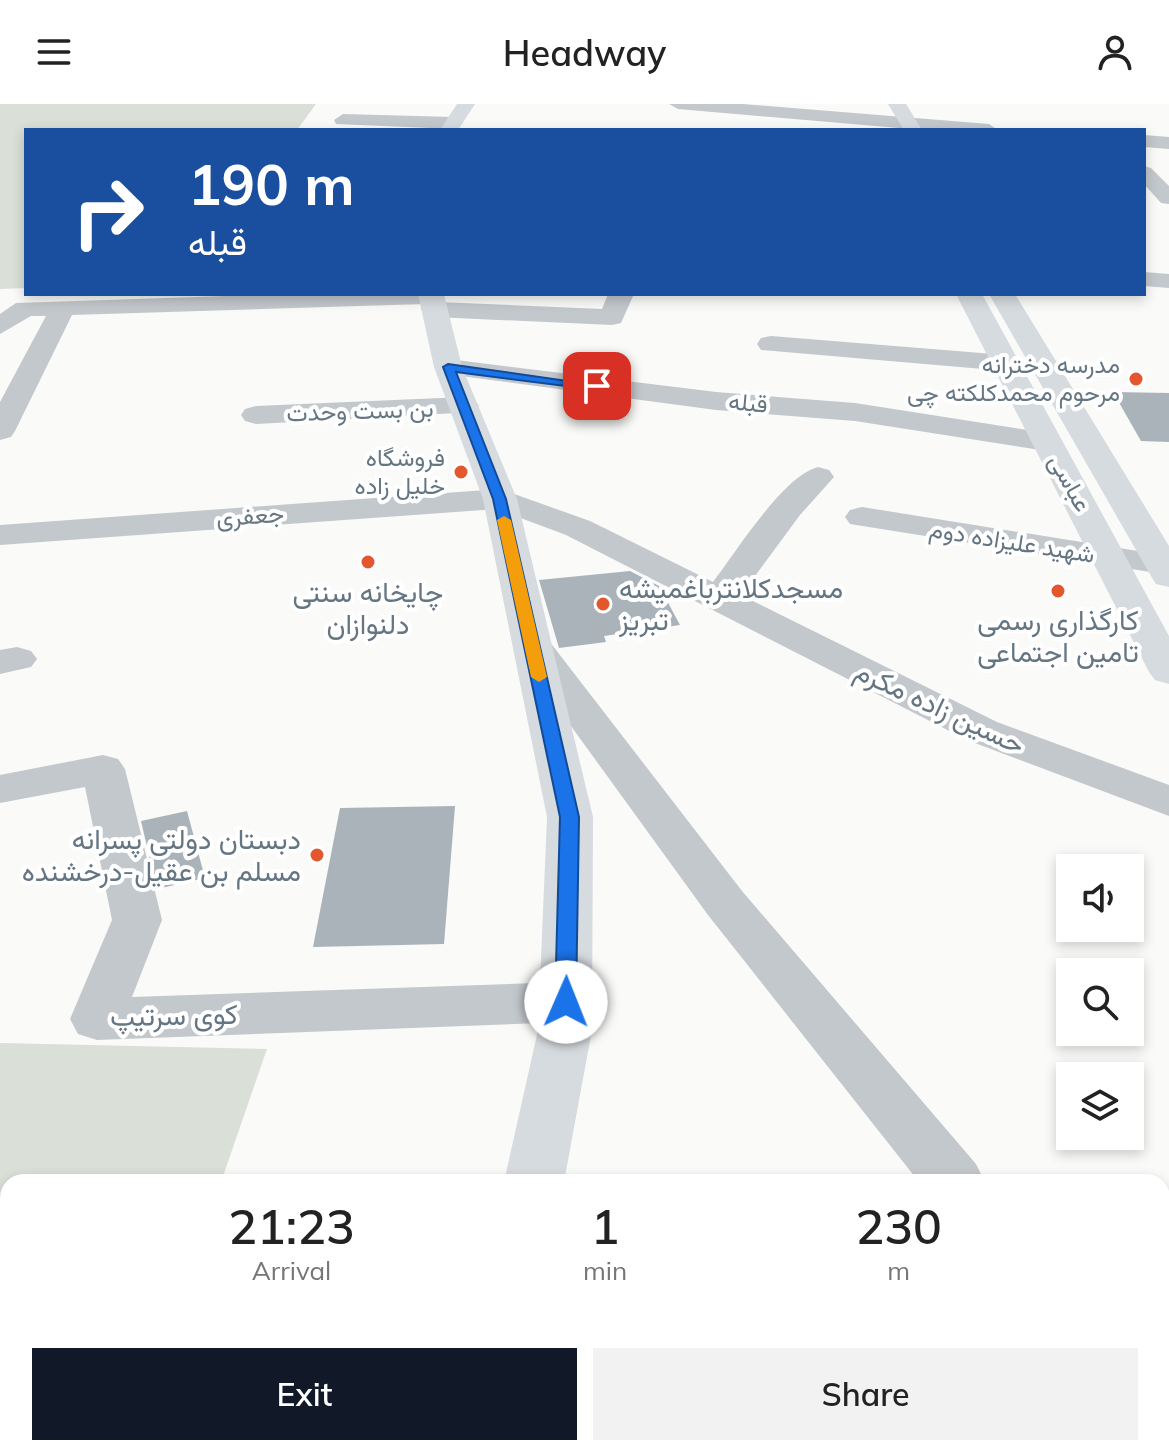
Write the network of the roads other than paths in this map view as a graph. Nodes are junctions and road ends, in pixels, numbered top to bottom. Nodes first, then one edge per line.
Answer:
1 (466, 104) edge
2 (678, 104) edge
3 (876, 113) edge
4 (906, 118) edge
5 (343, 120) dead end
6 (452, 126) edge
7 (975, 128) edge
8 (1146, 141) edge
9 (1169, 143) edge
10 (1146, 174) edge
11 (1169, 198) edge
12 (1146, 279) edge
13 (1169, 281) edge
14 (620, 296) edge
15 (970, 296) edge
16 (1003, 296) edge
17 (432, 299) edge
18 (63, 307) junction
19 (0, 326) edge
20 (771, 344) dead end
21 (1006, 363) junction
22 (448, 367) junction
23 (464, 406) junction
24 (256, 415) dead end
25 (0, 431) edge
26 (1047, 442) junction
27 (1093, 448) junction
28 (818, 477) dead end
29 (500, 499) junction
30 (862, 517) dead end
31 (0, 535) edge
32 (1110, 557) junction
33 (1166, 571) edge
34 (719, 599) junction
35 (532, 645) junction
36 (1169, 672) edge
37 (0, 789) edge
38 (1169, 801) edge
39 (566, 1002) junction
40 (536, 1174) edge
41 (948, 1174) edge

1 - 6 main road
2 - 3 street
3 - 4 street
4 - 7 street
5 - 6 street
8 - 9 street
10 - 11 street
12 - 13 street
14 - 17 street
15 - 21 main road, عباسى
16 - 27 main road, عباسى
17 - 18 street
17 - 22 main road
18 - 19 street
18 - 25 street
20 - 21 street
21 - 26 main road, عباسى
22 - 23 main road
22 - 26 street, قبله
23 - 24 street, بن بست وحدت
23 - 29 main road
26 - 27 main road
26 - 32 main road, عباسى
27 - 33 main road, عباسى
28 - 34 street
29 - 31 street, جعفری
29 - 34 street, حسین زاده مکرم
29 - 35 main road
30 - 32 street, شهید علیزاده دوم
32 - 33 street, شهید علیزاده دوم
32 - 36 main road, عباسى
34 - 38 street, حسین زاده مکرم
35 - 39 main road
35 - 41 street
37 - 39 street, کوی سرتیپ
39 - 40 main road

